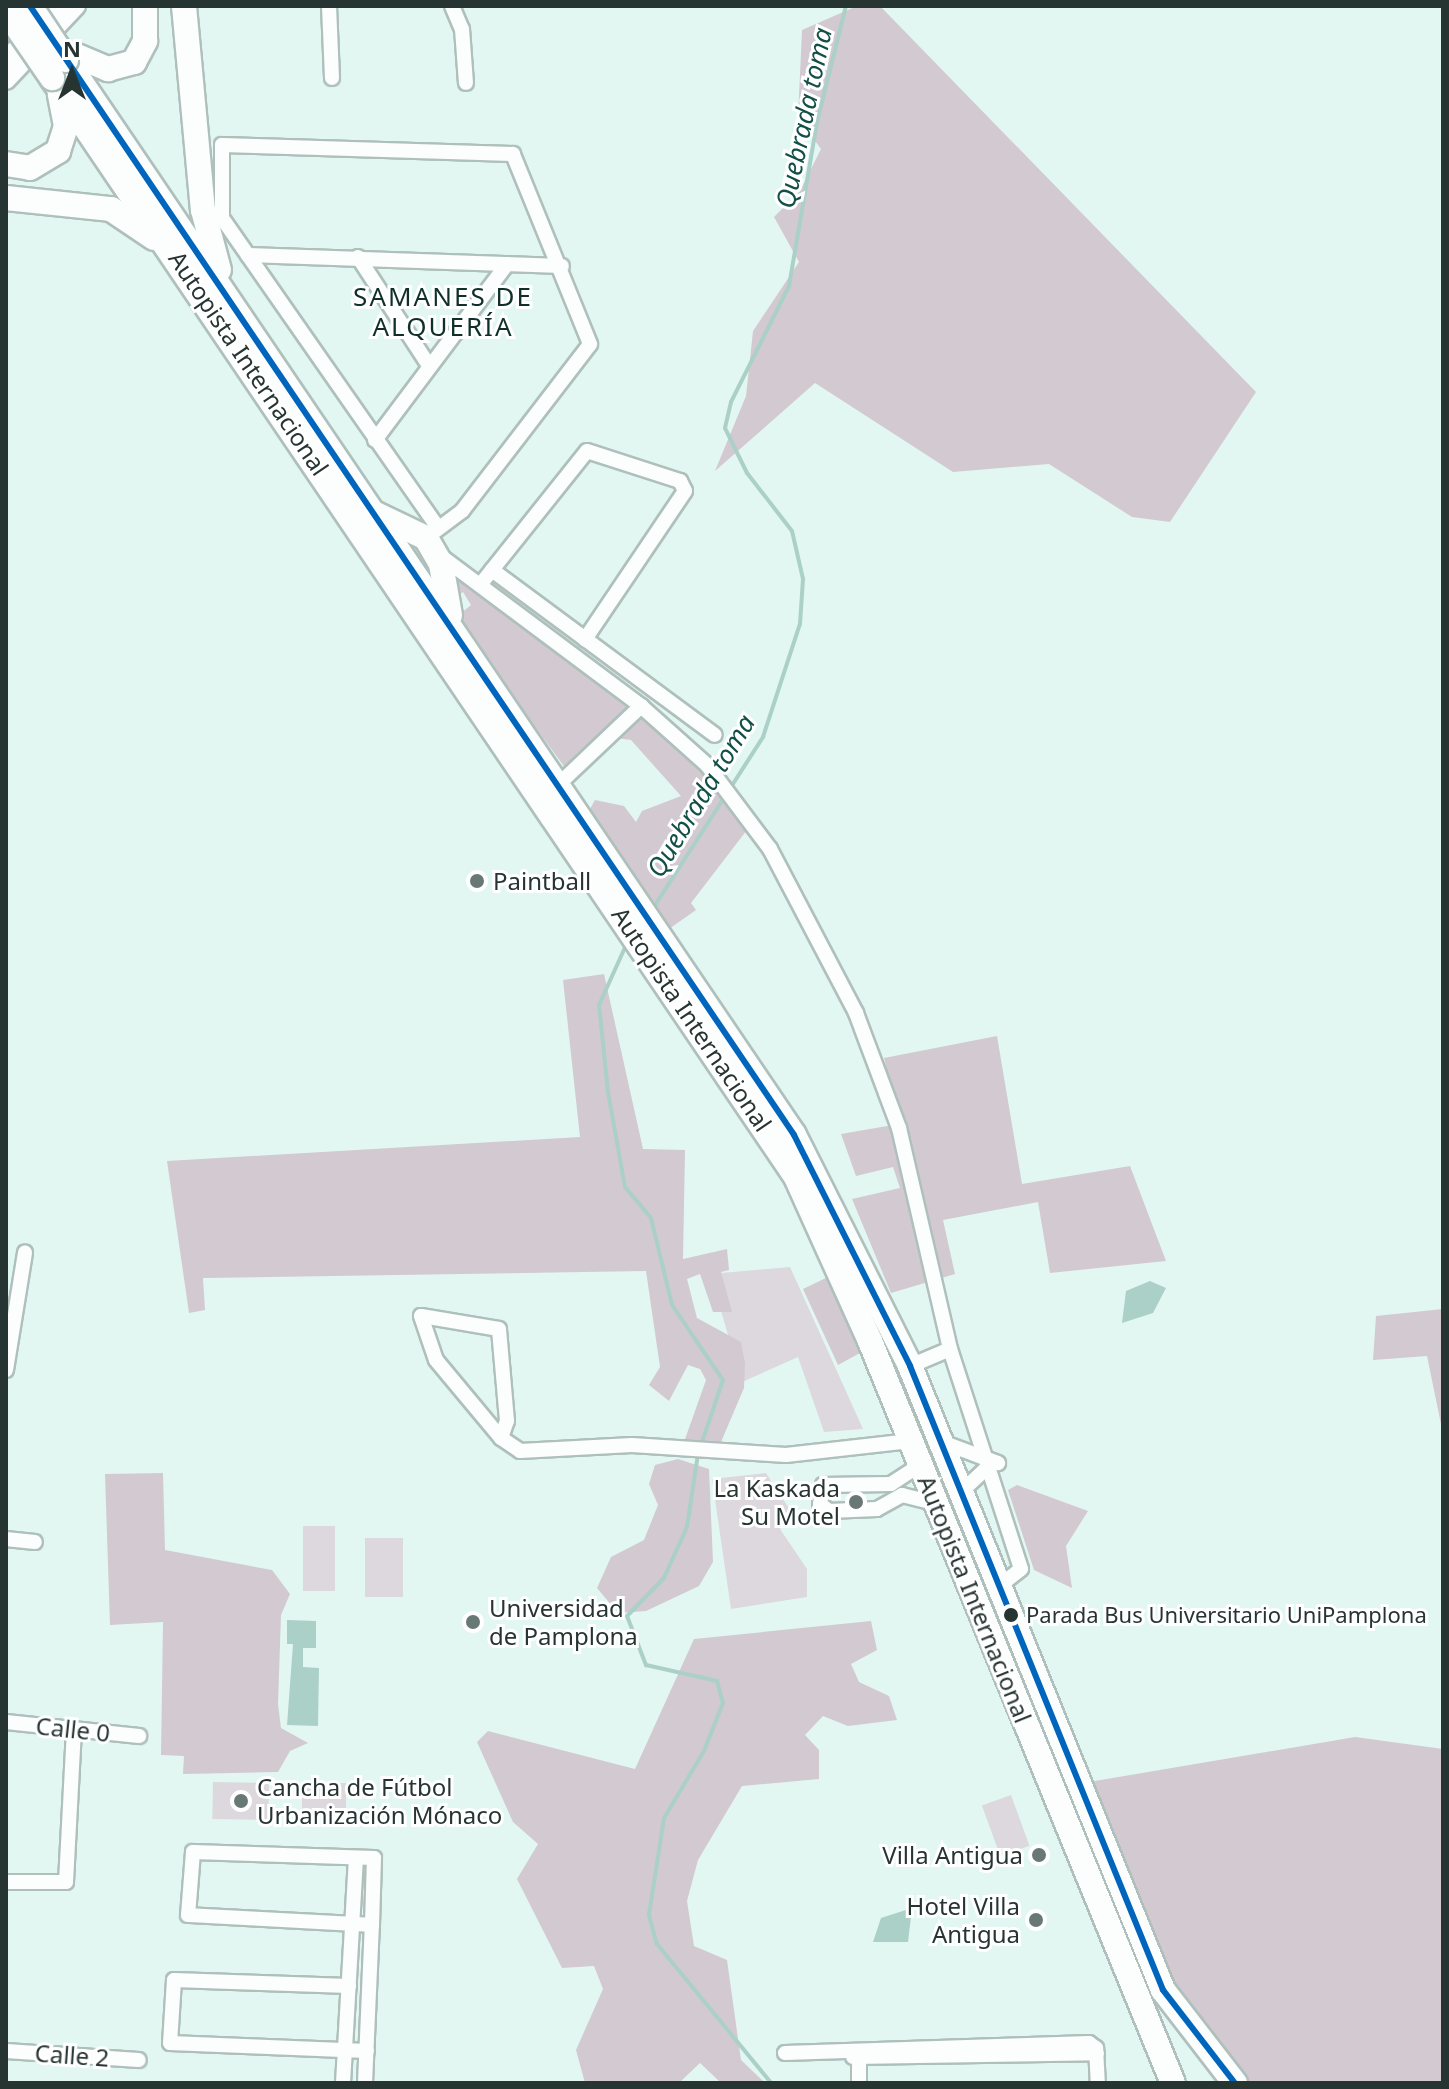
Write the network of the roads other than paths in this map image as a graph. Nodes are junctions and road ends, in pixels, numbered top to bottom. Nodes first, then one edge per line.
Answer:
1 (76, 6) edge
2 (145, 6) edge
3 (184, 6) edge
4 (329, 6) edge
5 (452, 6) edge
6 (27, 11) edge
7 (6, 60) edge
8 (63, 70) junction
9 (332, 78) dead end
10 (6, 80) edge
11 (466, 83) dead end
12 (6, 164) edge
13 (6, 198) edge
14 (248, 255) junction
15 (358, 257) junction
16 (507, 264) junction
17 (562, 266) junction
18 (189, 274) junction
19 (234, 305) junction
20 (428, 364) junction
21 (375, 440) junction
22 (376, 514) junction
23 (432, 538) junction
24 (492, 570) junction
25 (480, 585) junction
26 (450, 621) junction
27 (585, 639) junction
28 (641, 706) junction
29 (715, 735) dead end
30 (560, 783) junction
31 (25, 1253) dead end
32 (950, 1349) junction
33 (910, 1366) junction
34 (6, 1368) edge
35 (501, 1438) junction
36 (910, 1441) junction
37 (942, 1442) junction
38 (997, 1463) junction
39 (920, 1465) junction
40 (883, 1484) junction
41 (962, 1491) junction
42 (888, 1500) junction
43 (935, 1503) junction
44 (6, 1539) edge
45 (35, 1542) dead end
46 (999, 1586) junction
47 (6, 1722) edge
48 (74, 1730) junction
49 (139, 1736) dead end
50 (356, 1858) junction
51 (6, 1882) edge
52 (352, 1924) junction
53 (372, 1925) junction
54 (349, 1986) junction
55 (346, 2050) junction
56 (6, 2051) edge
57 (367, 2051) junction
58 (785, 2053) dead end
59 (854, 2054) junction
60 (139, 2060) dead end
61 (1230, 2080) edge
62 (343, 2083) edge
63 (365, 2083) edge
64 (859, 2083) edge
65 (1098, 2083) edge
66 (1173, 2083) edge

1 - 10 main road
2 - 8 highway
3 - 19 highway
4 - 9 street
5 - 11 street
6 - 7 main road
6 - 8 highway, Autopista Internacional, bridge
6 - 8 highway, bridge
8 - 12 highway
8 - 18 highway, Autopista Internacional
8 - 19 highway, Autopista Internacional
13 - 18 highway
14 - 15 street
14 - 17 street
14 - 21 street
15 - 16 street
15 - 20 street
16 - 17 street
16 - 20 street
17 - 23 street
18 - 36 highway, Autopista Internacional
19 - 22 highway, Autopista Internacional
20 - 21 street
21 - 23 street
22 - 23 highway
22 - 26 highway, Autopista Internacional
23 - 25 street
23 - 26 highway
24 - 25 street
24 - 27 street
24 - 27 street
25 - 28 street
26 - 30 highway, Autopista Internacional
27 - 29 street
28 - 30 street
28 - 32 street
30 - 33 highway, Autopista Internacional
31 - 34 street
32 - 33 street
32 - 38 street
33 - 37 highway, Autopista Internacional
35 - 35 street
35 - 36 street
36 - 39 highway, Autopista Internacional
37 - 38 street
37 - 41 highway, Autopista Internacional
38 - 41 street
38 - 46 street
39 - 40 street
39 - 43 highway, Autopista Internacional
40 - 42 street
40 - 42 street
41 - 46 highway, Autopista Internacional
42 - 43 street
43 - 66 highway, Autopista Internacional
44 - 45 street
46 - 61 highway, Autopista Internacional
47 - 48 street, Calle 0
48 - 49 street, Calle 0
48 - 51 street
50 - 52 street
50 - 52 street
50 - 53 street
52 - 53 street
52 - 54 street
53 - 57 street
54 - 55 street
54 - 55 street
55 - 57 street
55 - 62 street
56 - 60 street, Calle 2
57 - 63 street
58 - 59 street
59 - 64 street
59 - 65 street

